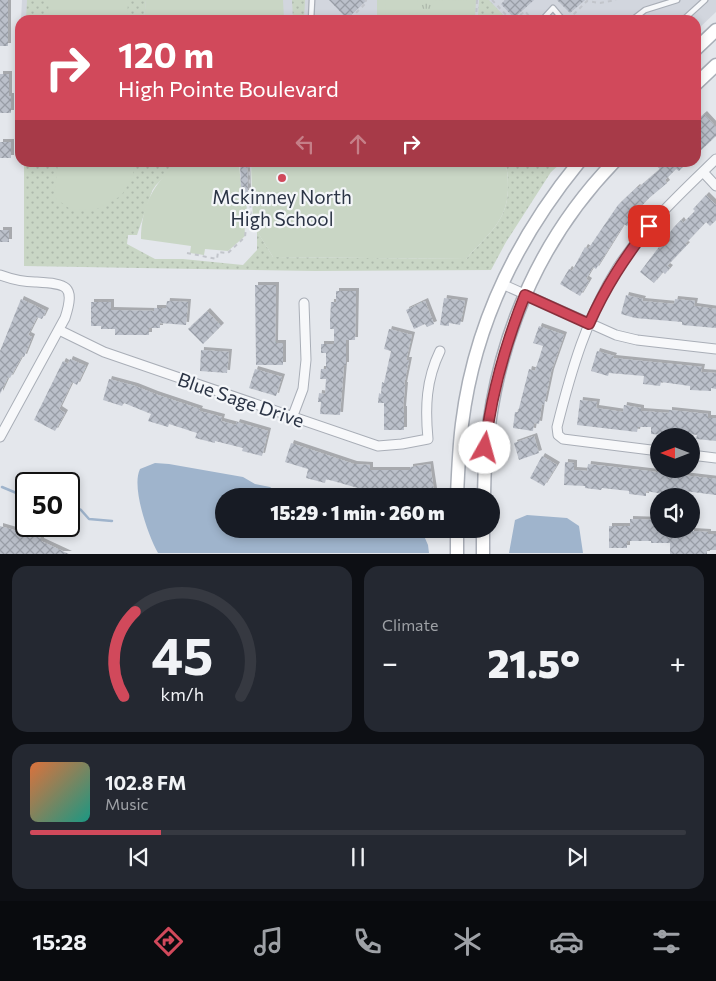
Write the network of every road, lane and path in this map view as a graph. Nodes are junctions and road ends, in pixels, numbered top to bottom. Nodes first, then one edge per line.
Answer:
1 (312, 0) edge
2 (365, 0) edge
3 (476, 0) edge
4 (492, 0) edge
5 (616, 0) edge
6 (677, 0) edge
7 (705, 0) edge
8 (311, 15) edge
9 (354, 15) edge
10 (476, 15) edge
11 (507, 15) edge
12 (547, 15) edge
13 (559, 15) edge
14 (573, 15) edge
15 (638, 15) edge
16 (689, 15) edge
17 (716, 30) edge
18 (701, 44) edge
19 (716, 65) edge
20 (701, 79) edge
21 (716, 160) edge
22 (249, 167) edge
23 (575, 167) edge
24 (610, 167) edge
25 (703, 172) junction
26 (716, 186) edge
27 (186, 253) dead end
28 (0, 276) edge
29 (502, 284) junction
30 (525, 295) junction
31 (304, 303) dead end
32 (589, 324) junction
33 (59, 330) junction
34 (716, 349) edge
35 (440, 351) dead end
36 (292, 418) junction
37 (0, 437) edge
38 (650, 450) edge
39 (700, 456) edge
40 (716, 458) edge
41 (457, 488) edge
42 (484, 488) edge
43 (457, 538) edge
44 (483, 538) edge
45 (457, 554) edge
46 (483, 554) edge

1 - 8 lane
2 - 9 path
3 - 10 path
4 - 11 path
5 - 14 path
6 - 15 lane
7 - 16 lane
12 - 13 lane
17 - 18 main road
19 - 20 main road
21 - 25 street
22 - 27 path
23 - 29 main road
24 - 30 main road
25 - 26 street
25 - 32 street
28 - 33 street
29 - 30 street
29 - 41 main road
30 - 32 street
30 - 42 main road
31 - 36 street
32 - 34 street
32 - 38 street
33 - 36 street, Blue Sage Drive
33 - 37 street
35 - 36 street, Blue Sage Drive
39 - 40 street
43 - 45 main road
44 - 46 main road

